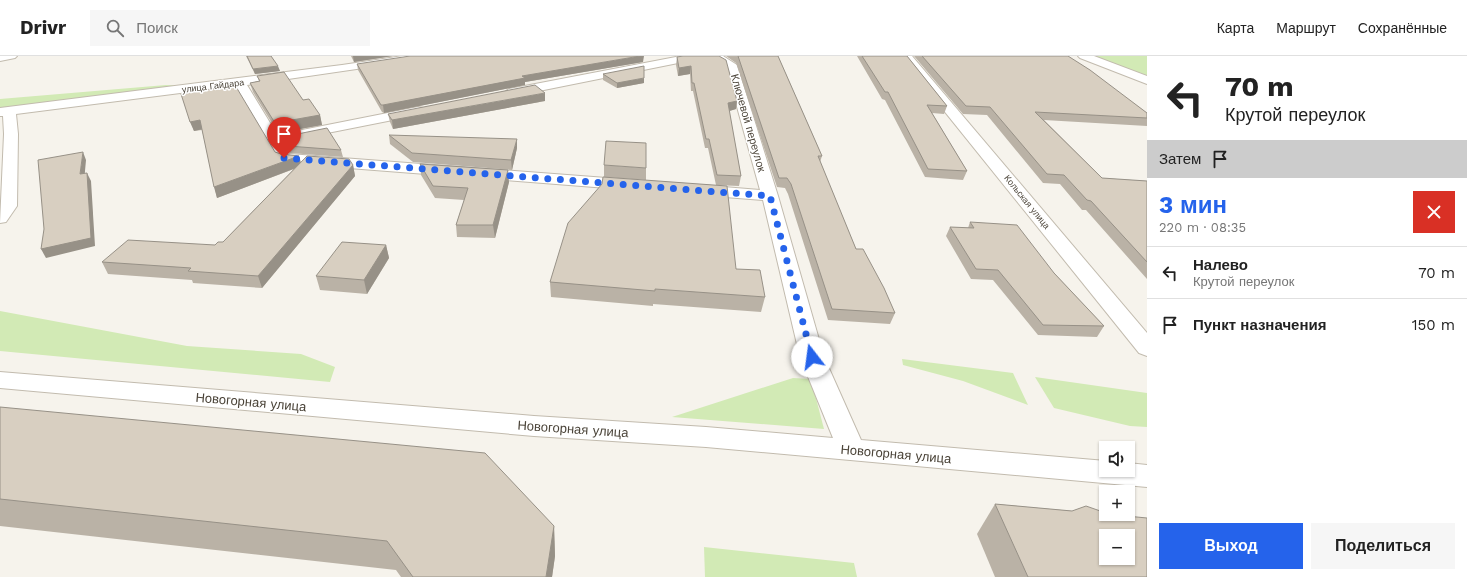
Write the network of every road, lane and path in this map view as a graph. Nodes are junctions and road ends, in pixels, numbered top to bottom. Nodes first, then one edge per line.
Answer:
1 (11, 56) edge
2 (425, 56) edge
3 (698, 56) edge
4 (714, 56) edge
5 (906, 56) edge
6 (1084, 56) edge
7 (0, 58) edge
8 (1147, 80) edge
9 (239, 82) junction
10 (497, 96) edge
11 (427, 109) edge
12 (5, 112) edge
13 (272, 140) junction
14 (645, 186) edge
15 (684, 189) edge
16 (770, 196) junction
17 (0, 218) edge
18 (1147, 348) edge
19 (0, 380) edge
20 (852, 450) junction
21 (1147, 476) edge

1 - 7 street
2 - 9 street, улица Гайдара
3 - 10 street
4 - 16 street, Ключевой переулок
5 - 18 street, Кольская улица
6 - 8 street
9 - 12 street, улица Гайдара
9 - 13 street
11 - 13 street
12 - 17 street
13 - 14 street
15 - 16 street
16 - 20 street, Ключевой переулок
19 - 20 street, Новогорная улица
20 - 21 street, Новогорная улица

